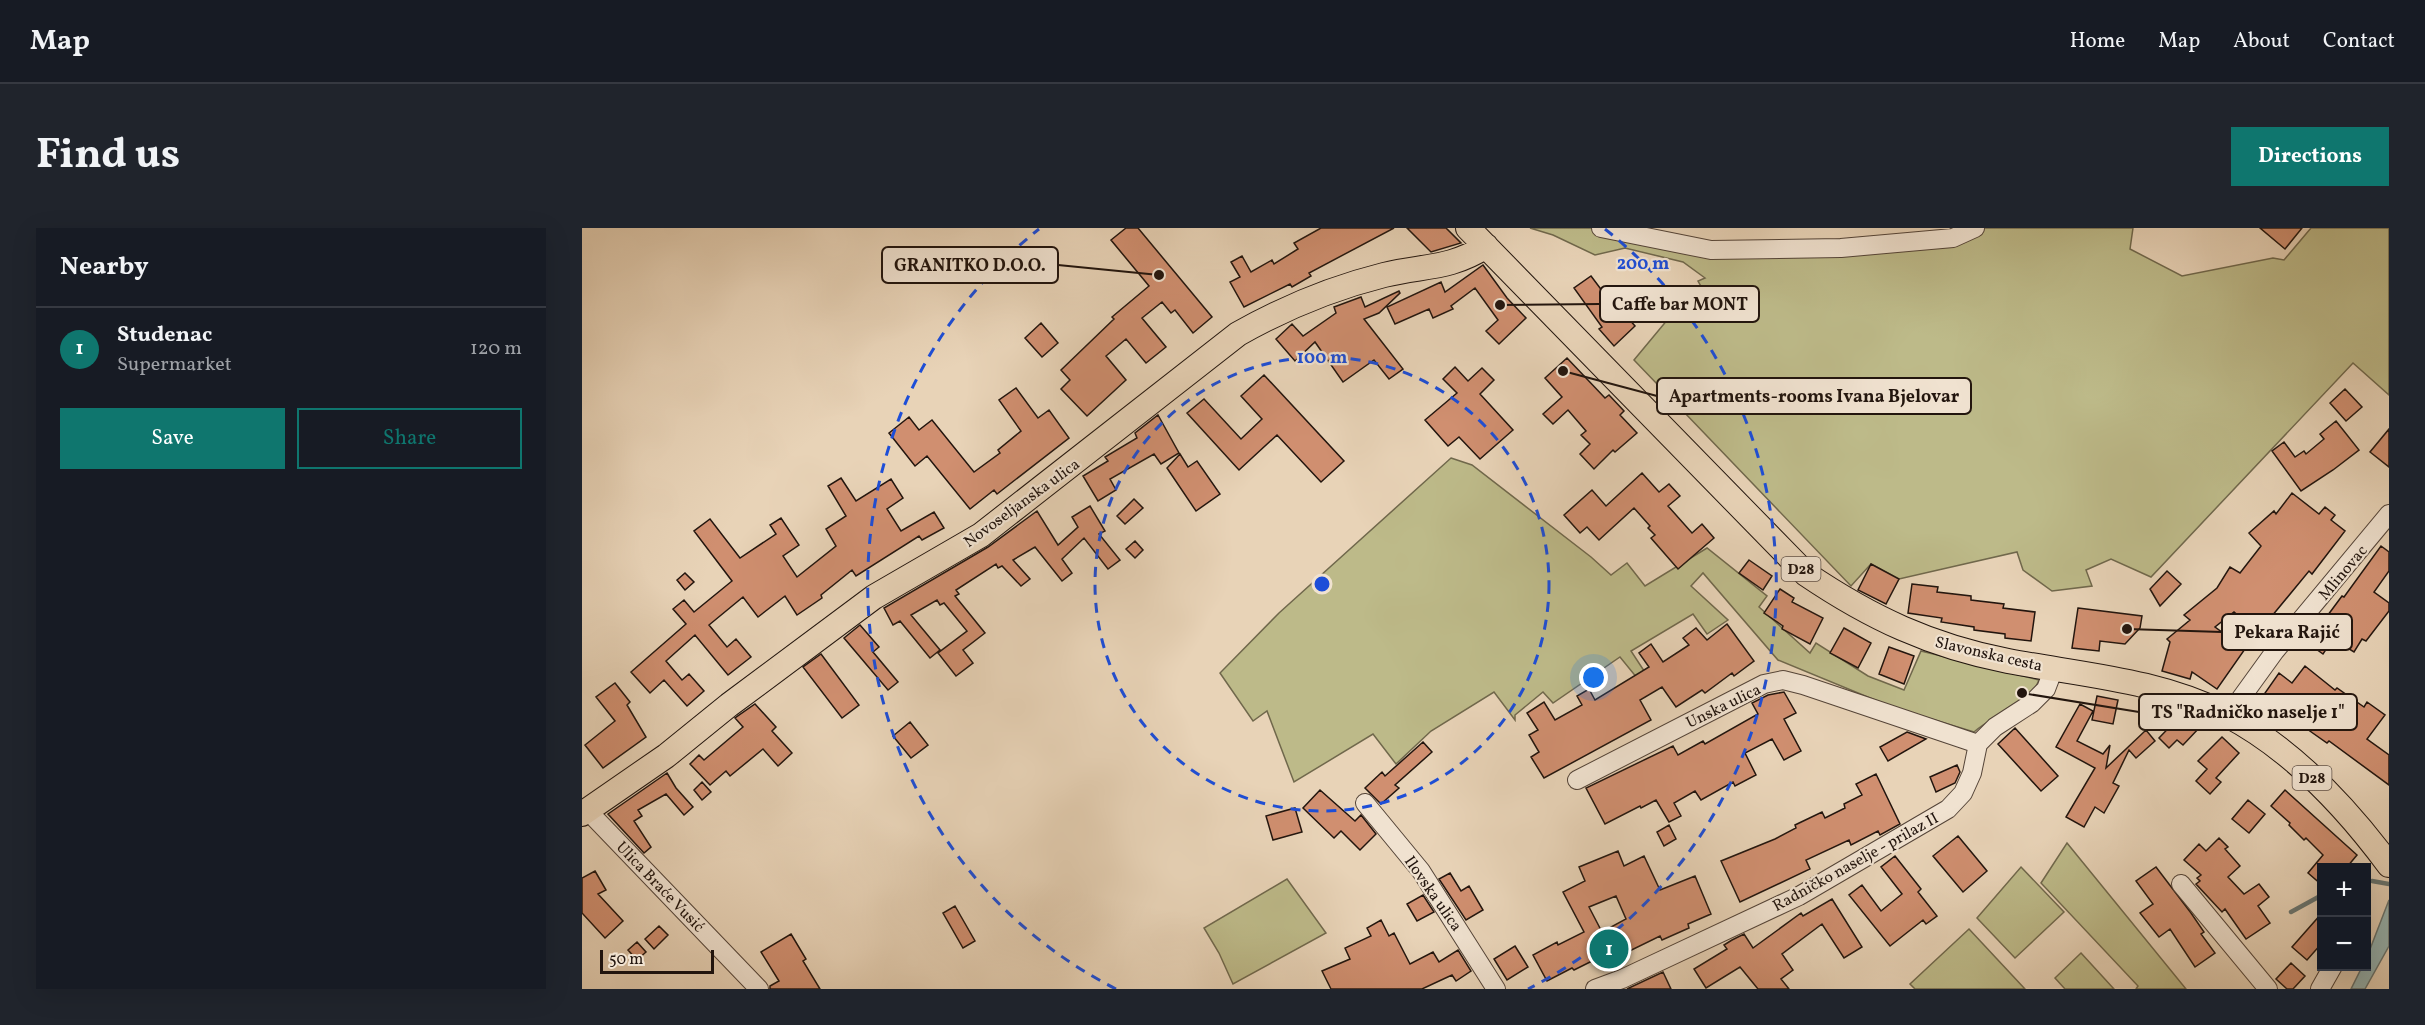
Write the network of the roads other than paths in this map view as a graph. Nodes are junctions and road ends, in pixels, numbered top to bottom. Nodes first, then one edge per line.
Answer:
1 (1601, 228) edge
2 (1975, 228) edge
3 (1475, 233) edge
4 (2389, 514) edge
5 (2054, 668) junction
6 (2228, 716) junction
7 (1978, 744) junction
8 (1577, 780) dead end
9 (1365, 803) dead end
10 (585, 812) edge
11 (2386, 861) edge
12 (2181, 884) dead end
13 (2330, 971) edge
14 (1623, 984) edge
15 (759, 989) edge
16 (1496, 989) edge
17 (1595, 989) edge
18 (2268, 989) edge
19 (2320, 989) edge

1 - 2 street
3 - 5 main road, Slavonska cesta / D28
3 - 10 main road, Novoseljanska ulica
4 - 6 street, Mlinovac
5 - 6 main road, Slavonska cesta / D28
5 - 7 street
6 - 11 main road, Slavonska cesta / D28
7 - 8 street, Unska ulica
7 - 14 street, Radničko naselje - prilaz II
9 - 16 street, Ilovska ulica
10 - 15 street, Ulica Braće Vusić
12 - 18 street
13 - 19 street
14 - 17 street, Radničko naselje - prilaz II

